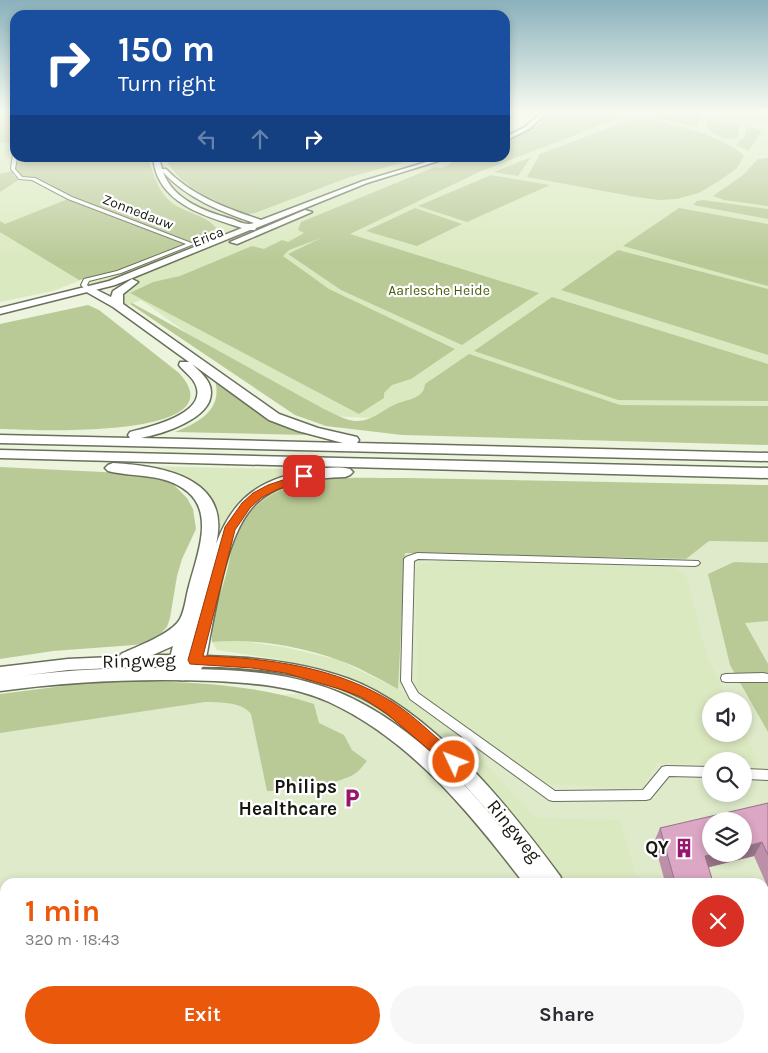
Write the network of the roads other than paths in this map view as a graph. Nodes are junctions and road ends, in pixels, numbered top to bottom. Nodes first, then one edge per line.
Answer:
1 (14, 162) edge
2 (157, 162) edge
3 (159, 162) edge
4 (431, 162) edge
5 (421, 165) junction
6 (248, 227) junction
7 (261, 227) junction
8 (191, 244) joint
9 (132, 282) junction
10 (93, 293) junction
11 (116, 305) junction
12 (0, 311) edge
13 (0, 319) edge
14 (0, 439) edge
15 (103, 442) junction
16 (406, 449) junction
17 (6, 455) edge
18 (768, 457) edge
19 (502, 466) junction
20 (768, 472) edge
21 (695, 563) dead end
22 (188, 624) junction
23 (128, 660) junction
24 (186, 665) junction
25 (0, 673) edge
26 (726, 678) dead end
27 (768, 678) edge
28 (0, 685) edge
29 (702, 772) edge
30 (752, 774) edge
31 (768, 775) edge
32 (531, 878) edge
33 (551, 878) edge

1 - 8 street, Zonnedauw
2 - 6 main road
3 - 7 main road
4 - 5 main road, Erica
5 - 7 main road, Erica
5 - 7 main road, Erica
6 - 7 main road
6 - 10 main road, Erica
7 - 9 main road, Erica
8 - 10 street, Erica
9 - 10 main road, Erica
9 - 11 highway
10 - 11 highway
10 - 12 main road, Erica
10 - 13 main road, Erica
10 - 15 highway
11 - 16 highway
14 - 15 highway
15 - 16 highway
16 - 18 highway
17 - 19 highway
17 - 22 highway
19 - 20 highway
19 - 24 highway
21 - 29 street
22 - 23 highway
22 - 24 highway
23 - 24 main road, Ringweg
23 - 25 main road, Ringweg
24 - 28 main road, Ringweg
24 - 32 main road, Ringweg
24 - 33 main road, Ringweg
26 - 27 street
30 - 31 street

